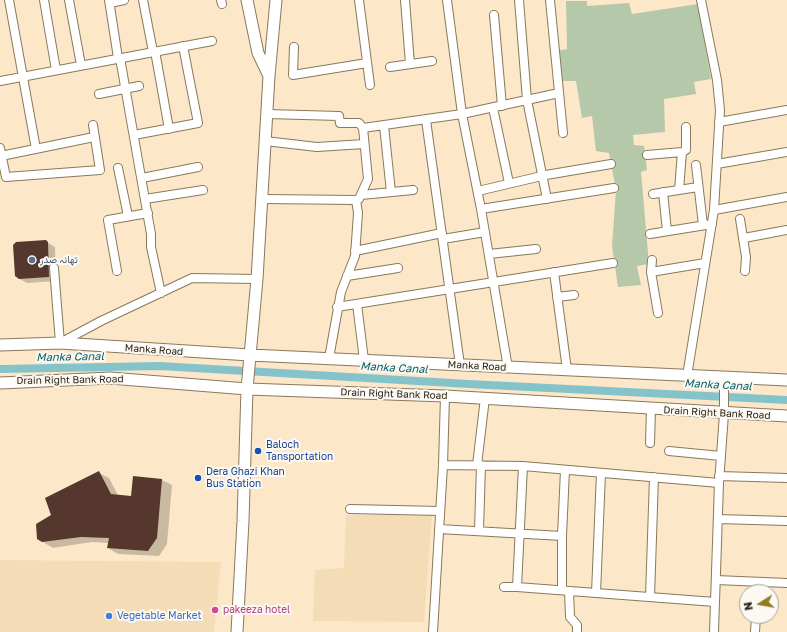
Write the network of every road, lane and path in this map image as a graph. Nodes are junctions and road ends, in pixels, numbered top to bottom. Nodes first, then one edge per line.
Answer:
1 (9, 0) edge
2 (44, 0) edge
3 (68, 0) edge
4 (124, 0) edge
5 (143, 0) edge
6 (247, 0) edge
7 (276, 0) edge
8 (359, 0) edge
9 (405, 0) edge
10 (447, 0) edge
11 (519, 0) edge
12 (550, 0) edge
13 (701, 0) edge
14 (110, 1) edge
15 (494, 15) dead end
16 (212, 41) dead end
17 (183, 46) junction
18 (294, 47) dead end
19 (154, 52) junction
20 (119, 58) junction
21 (432, 61) dead end
22 (367, 63) junction
23 (410, 64) junction
24 (81, 65) junction
25 (390, 67) dead end
26 (56, 70) junction
27 (22, 76) junction
28 (269, 76) junction
29 (0, 81) edge
30 (370, 85) dead end
31 (139, 86) dead end
32 (126, 89) junction
33 (559, 93) junction
34 (99, 94) dead end
35 (527, 100) junction
36 (502, 106) junction
37 (493, 108) junction
38 (787, 110) edge
39 (267, 114) junction
40 (462, 114) junction
41 (426, 120) junction
42 (719, 122) junction
43 (93, 124) dead end
44 (384, 126) junction
45 (686, 127) dead end
46 (169, 128) junction
47 (363, 128) junction
48 (563, 133) dead end
49 (134, 135) junction
50 (94, 137) junction
51 (265, 141) junction
52 (364, 144) junction
53 (36, 149) junction
54 (1, 152) edge
55 (682, 152) junction
56 (787, 152) edge
57 (647, 155) dead end
58 (611, 164) dead end
59 (717, 164) junction
60 (696, 165) dead end
61 (198, 167) dead end
62 (118, 168) dead end
63 (2, 173) edge
64 (541, 176) junction
65 (142, 178) junction
66 (510, 183) junction
67 (698, 187) junction
68 (614, 188) dead end
69 (203, 190) dead end
70 (413, 190) dead end
71 (679, 190) junction
72 (478, 191) junction
73 (391, 192) junction
74 (663, 192) junction
75 (653, 194) dead end
76 (359, 197) junction
77 (787, 197) edge
78 (146, 199) junction
79 (263, 199) junction
80 (547, 199) junction
81 (482, 209) junction
82 (714, 210) junction
83 (148, 213) junction
84 (128, 216) junction
85 (740, 219) dead end
86 (712, 224) junction
87 (703, 225) junction
88 (787, 230) edge
89 (667, 231) junction
90 (486, 232) junction
91 (650, 234) dead end
92 (442, 236) junction
93 (744, 238) junction
94 (536, 249) dead end
95 (355, 251) junction
96 (489, 254) junction
97 (652, 260) dead end
98 (613, 263) dead end
99 (705, 263) junction
100 (54, 268) dead end
101 (398, 268) dead end
102 (117, 271) dead end
103 (745, 271) dead end
104 (554, 272) junction
105 (651, 272) junction
106 (347, 276) junction
107 (257, 280) junction
108 (494, 281) junction
109 (450, 289) junction
110 (161, 293) junction
111 (574, 295) dead end
112 (557, 297) junction
113 (357, 304) junction
114 (337, 307) junction
115 (658, 313) dead end
116 (60, 343) junction
117 (0, 345) edge
118 (329, 358) junction
119 (364, 360) junction
120 (249, 361) junction
121 (460, 365) junction
122 (508, 368) junction
123 (567, 370) junction
124 (687, 376) junction
125 (724, 378) junction
126 (787, 380) edge
127 (0, 382) edge
128 (247, 383) junction
129 (445, 396) junction
130 (485, 398) junction
131 (651, 409) junction
132 (724, 414) junction
133 (787, 416) edge
134 (650, 443) dead end
135 (669, 451) dead end
136 (721, 456) junction
137 (443, 465) junction
138 (479, 465) junction
139 (523, 466) junction
140 (565, 470) junction
141 (601, 473) junction
142 (654, 477) junction
143 (787, 478) edge
144 (719, 479) junction
145 (350, 510) dead end
146 (440, 511) junction
147 (718, 519) junction
148 (787, 521) edge
149 (439, 529) junction
150 (478, 530) junction
151 (520, 534) junction
152 (562, 536) junction
153 (716, 580) junction
154 (787, 583) edge
155 (504, 586) dead end
156 (517, 587) junction
157 (565, 590) junction
158 (596, 593) junction
159 (650, 597) junction
160 (715, 602) junction
161 (237, 632) edge
162 (433, 632) edge
163 (577, 632) edge
164 (714, 632) edge

1 - 27 street
2 - 26 street
3 - 24 street
4 - 14 street
5 - 19 street
6 - 28 main road
7 - 28 main road
8 - 22 street
9 - 23 street
10 - 40 street
11 - 35 street
12 - 33 street
13 - 42 street
14 - 20 street
15 - 36 street
16 - 17 street
17 - 19 street
17 - 46 street
18 - 22 street
19 - 20 street
19 - 46 street
20 - 24 street
20 - 32 street
21 - 23 street
22 - 30 street
23 - 25 street
24 - 26 street
26 - 27 street
27 - 29 street
27 - 53 street
28 - 39 main road
31 - 32 street
32 - 34 street
32 - 49 street
33 - 35 street
33 - 48 street
35 - 36 street
35 - 64 street
36 - 37 street
37 - 40 street
37 - 66 street
38 - 42 street
39 - 47 street
39 - 51 main road
40 - 41 street
40 - 72 street
41 - 44 street
41 - 92 street
42 - 59 street
43 - 50 street
44 - 47 street
44 - 73 street
45 - 55 street
46 - 49 street
47 - 52 street
49 - 65 street
50 - 53 street
50 - 63 street
51 - 52 street
51 - 79 main road
52 - 76 street
53 - 54 street
54 - 63 street
55 - 57 street
55 - 71 street
56 - 59 street
58 - 64 street
59 - 82 street
60 - 67 street
61 - 65 street
62 - 84 street
64 - 66 street
64 - 80 street
65 - 78 street
66 - 72 street
67 - 71 street
67 - 87 street
68 - 80 street
69 - 78 street
70 - 73 street
71 - 74 street
72 - 81 street
73 - 76 street
74 - 75 street
74 - 89 street
76 - 79 street
76 - 95 street
77 - 82 street
78 - 83 street
79 - 107 main road
80 - 81 street
81 - 90 street
82 - 86 street
83 - 84 street
83 - 110 street
84 - 102 street
85 - 93 street
86 - 87 street
86 - 99 street
87 - 89 street
88 - 93 street
89 - 91 street
90 - 92 street
90 - 96 street
92 - 95 street
92 - 109 street
93 - 103 street
94 - 96 street
95 - 106 street
96 - 108 street
97 - 105 street
98 - 104 street
99 - 105 street
99 - 124 street
100 - 116 street
101 - 106 street
104 - 108 street
104 - 112 street
105 - 115 street
106 - 114 street
107 - 110 street
107 - 120 main road
108 - 109 street
108 - 122 street
109 - 113 street
109 - 121 street
110 - 116 street
111 - 112 street
112 - 123 street
113 - 114 street
113 - 119 street
114 - 118 street
116 - 117 main road, Manka Road
116 - 120 main road, Manka Road
118 - 119 main road, Manka Road
118 - 120 main road, Manka Road
119 - 121 main road, Manka Road
120 - 128 main road
121 - 122 main road, Manka Road
122 - 123 main road, Manka Road
123 - 124 main road, Manka Road
124 - 125 main road, Manka Road
125 - 126 main road, Manka Road
125 - 132 street
127 - 128 main road, Drain Right Bank Road
128 - 129 main road, Drain Right Bank Road
128 - 161 main road
129 - 130 main road, Drain Right Bank Road
129 - 137 street
130 - 131 main road, Drain Right Bank Road
130 - 138 street
131 - 132 main road, Drain Right Bank Road
131 - 134 street
132 - 133 main road, Drain Right Bank Road
132 - 136 street
135 - 136 street
136 - 144 street
137 - 138 street
137 - 146 street
138 - 139 street
138 - 150 street
139 - 140 street
139 - 151 street
140 - 141 street
140 - 152 street
141 - 142 street
141 - 158 street
142 - 144 street
142 - 159 street
143 - 144 street
144 - 147 street
145 - 146 street
146 - 149 street
147 - 148 street
147 - 153 street
149 - 150 street
149 - 162 street
150 - 151 street
151 - 152 street
151 - 156 street
152 - 157 street
153 - 154 street
153 - 160 street
155 - 156 street
156 - 157 street
157 - 158 street
157 - 163 street
158 - 159 street
159 - 160 street
160 - 164 street

